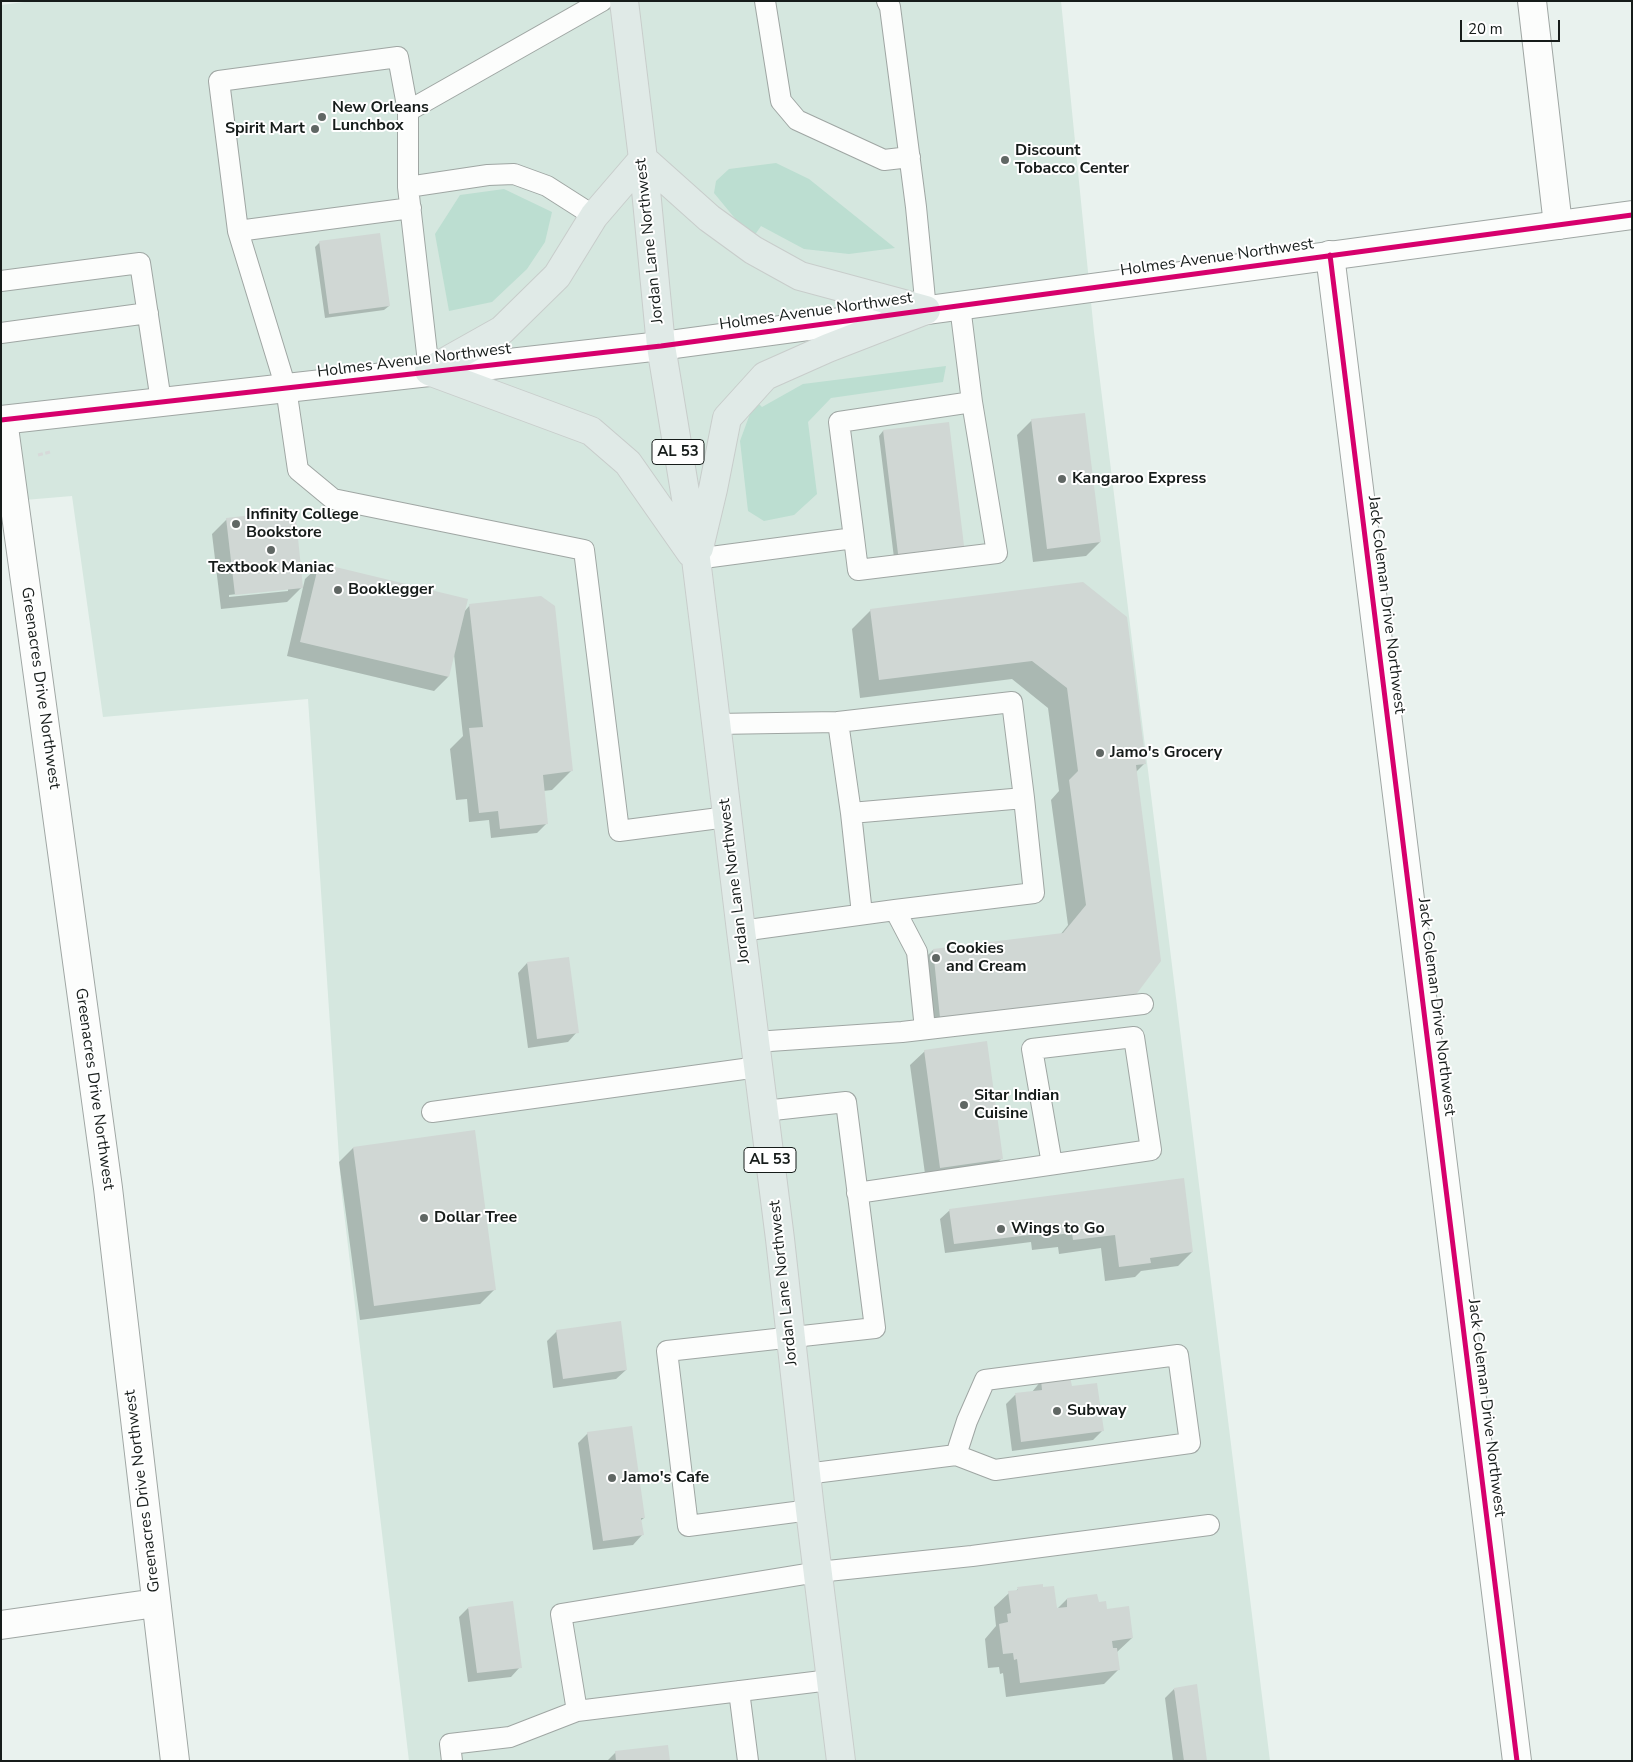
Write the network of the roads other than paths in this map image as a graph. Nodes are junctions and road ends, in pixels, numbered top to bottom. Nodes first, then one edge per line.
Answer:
1 (602, 1) edge
2 (624, 1) edge
3 (766, 1) edge
4 (887, 1) edge
5 (1532, 1) edge
6 (408, 111) junction
7 (910, 157) junction
8 (643, 159) junction
9 (408, 187) junction
10 (411, 208) junction
11 (1632, 215) edge
12 (594, 216) junction
13 (1558, 225) junction
14 (238, 231) junction
15 (1330, 255) junction
16 (1, 281) edge
17 (960, 306) junction
18 (926, 310) junction
19 (148, 313) junction
20 (1, 333) edge
21 (660, 346) junction
22 (429, 371) junction
23 (286, 388) junction
24 (161, 401) junction
25 (972, 402) junction
26 (2, 420) edge
27 (854, 538) junction
28 (696, 559) junction
29 (838, 722) junction
30 (716, 724) junction
31 (1024, 798) junction
32 (851, 813) junction
33 (727, 817) junction
34 (895, 910) junction
35 (862, 914) junction
36 (740, 931) junction
37 (1143, 1004) dead end
38 (925, 1029) junction
39 (756, 1055) junction
40 (764, 1111) junction
41 (432, 1112) dead end
42 (1052, 1164) junction
43 (858, 1193) junction
44 (791, 1338) junction
45 (956, 1455) junction
46 (806, 1474) junction
47 (810, 1510) junction
48 (1209, 1525) dead end
49 (818, 1572) junction
50 (156, 1603) junction
51 (1, 1625) edge
52 (830, 1680) junction
53 (738, 1691) junction
54 (577, 1711) junction
55 (174, 1761) edge
56 (452, 1761) edge
57 (748, 1761) edge
58 (841, 1761) edge
59 (1517, 1761) edge

1 - 6 lane
2 - 8 main road, Jordan Lane Northwest / AL 53
3 - 7 lane
4 - 7 lane
5 - 13 street
6 - 9 lane
6 - 14 lane
7 - 18 lane
8 - 12 main road
8 - 18 main road
8 - 21 main road, Jordan Lane Northwest / AL 53
9 - 10 lane
9 - 12 lane
10 - 14 lane
10 - 22 lane
11 - 13 street, Holmes Avenue Northwest
12 - 22 main road
13 - 15 street, Holmes Avenue Northwest
14 - 23 lane
15 - 17 street, Holmes Avenue Northwest
15 - 59 street, Jack Coleman Drive Northwest
16 - 19 lane
17 - 18 street, Holmes Avenue Northwest
17 - 25 lane
18 - 21 street, Holmes Avenue Northwest
18 - 28 main road
19 - 20 lane
19 - 24 lane
21 - 22 street, Holmes Avenue Northwest
21 - 28 main road, Jordan Lane Northwest / AL 53
22 - 23 street, Holmes Avenue Northwest
22 - 28 main road
23 - 24 street, Holmes Avenue Northwest
23 - 33 lane
24 - 26 street, Holmes Avenue Northwest
25 - 27 lane
25 - 27 lane
26 - 50 street, Greenacres Drive Northwest
27 - 28 lane
28 - 30 main road, Jordan Lane Northwest / AL 53
29 - 30 lane
29 - 31 lane
29 - 32 lane
30 - 33 main road, Jordan Lane Northwest / AL 53
31 - 32 lane
31 - 34 lane
32 - 35 lane
33 - 36 main road, Jordan Lane Northwest / AL 53
34 - 35 lane
34 - 38 lane
35 - 36 lane
36 - 39 main road, Jordan Lane Northwest / AL 53
37 - 38 lane
38 - 39 lane
39 - 40 main road, Jordan Lane Northwest / AL 53
39 - 41 lane
40 - 43 lane
40 - 44 main road, Jordan Lane Northwest / AL 53
42 - 42 lane
42 - 43 lane
43 - 44 lane
44 - 46 main road, Jordan Lane Northwest / AL 53
44 - 47 lane
45 - 45 lane
45 - 46 lane
46 - 47 main road, Jordan Lane Northwest / AL 53
47 - 49 main road, Jordan Lane Northwest / AL 53
48 - 49 lane
49 - 52 main road, Jordan Lane Northwest / AL 53
49 - 54 lane
50 - 51 street
50 - 55 street, Greenacres Drive Northwest
52 - 53 lane
52 - 58 main road, Jordan Lane Northwest / AL 53
53 - 54 lane
53 - 57 lane
54 - 56 lane

